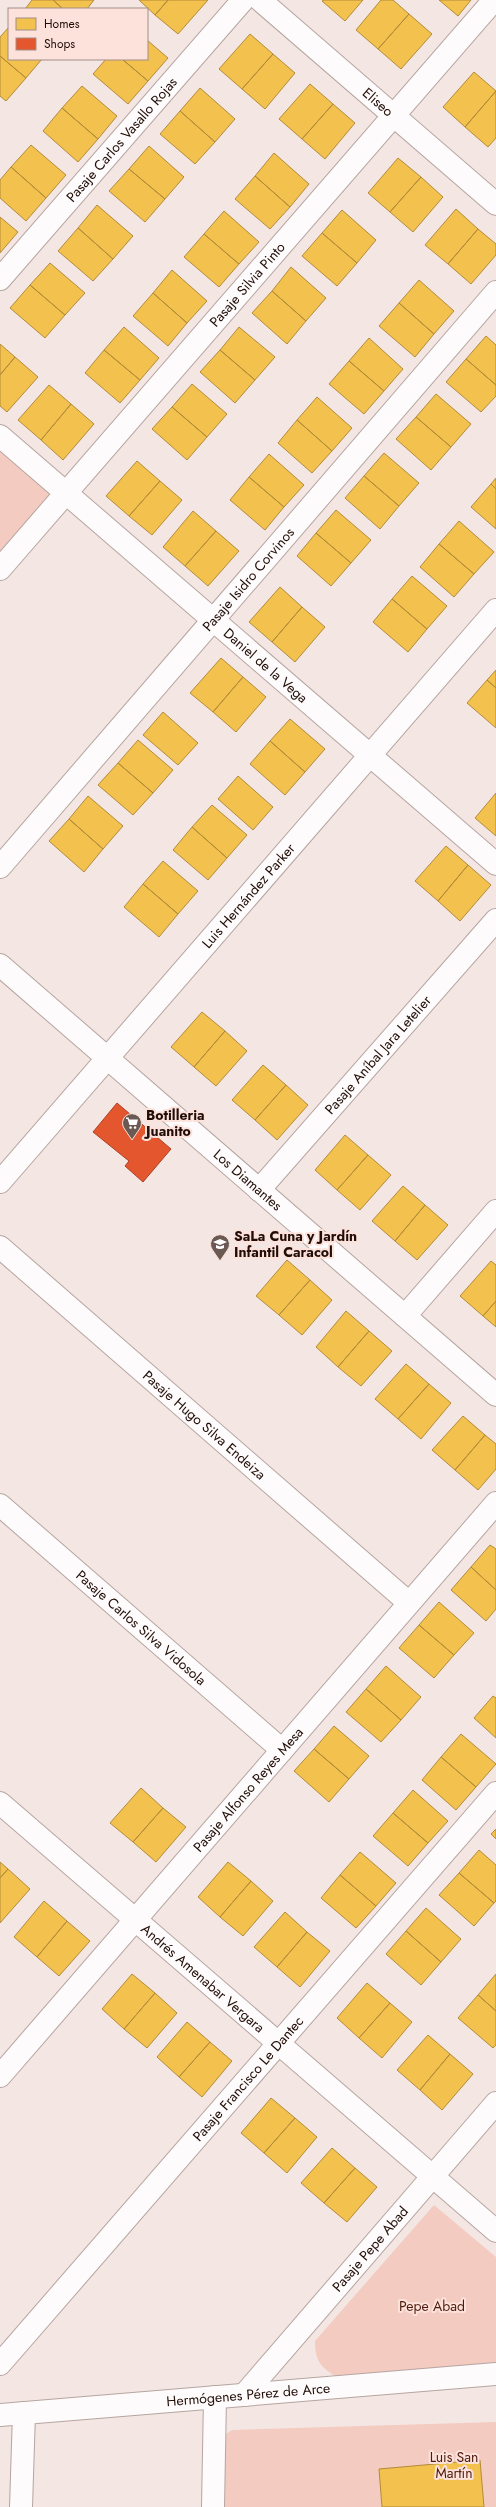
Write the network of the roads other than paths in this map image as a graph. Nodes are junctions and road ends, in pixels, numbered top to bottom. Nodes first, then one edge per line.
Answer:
1 (244, 0) edge
2 (260, 0) edge
3 (494, 0) edge
4 (394, 116) junction
5 (496, 204) edge
6 (0, 280) edge
7 (496, 292) edge
8 (0, 436) edge
9 (66, 493) junction
10 (0, 569) edge
11 (496, 610) edge
12 (213, 620) junction
13 (370, 755) junction
14 (496, 864) edge
15 (0, 867) edge
16 (496, 920) edge
17 (0, 965) edge
18 (108, 1059) junction
19 (0, 1182) edge
20 (258, 1190) junction
21 (496, 1211) edge
22 (0, 1247) edge
23 (405, 1316) junction
24 (496, 1395) edge
25 (496, 1503) edge
26 (0, 1506) edge
27 (409, 1603) junction
28 (282, 1750) junction
29 (496, 1793) edge
30 (0, 1803) edge
31 (135, 1920) junction
32 (279, 2044) junction
33 (0, 2076) edge
34 (496, 2103) edge
35 (432, 2176) junction
36 (496, 2231) edge
37 (0, 2364) edge
38 (496, 2374) edge
39 (244, 2395) junction
40 (215, 2397) junction
41 (24, 2413) junction
42 (0, 2415) edge
43 (21, 2507) edge
44 (213, 2507) edge

1 - 6 street, Pasaje Carlos Vasallo Rojas
2 - 4 street, Eliseo
3 - 4 street, Pasaje Silvia Pinto
4 - 5 street, Eliseo
4 - 9 street, Pasaje Silvia Pinto
7 - 12 street, Pasaje Isidro Corvinos
8 - 9 street, Daniel de la Vega
9 - 10 street, Pasaje Silvia Pinto
9 - 12 street, Daniel de la Vega
11 - 13 street, Luis Hernández Parker
12 - 13 street, Daniel de la Vega
12 - 15 street, Pasaje Isidro Corvinos
13 - 14 street, Daniel de la Vega
13 - 18 street, Luis Hernández Parker
16 - 20 street, Pasaje Aníbal Jara Letelier
17 - 18 street, Los Diamantes
18 - 19 street, Luis Hernández Parker
18 - 20 street, Los Diamantes
20 - 23 street, Los Diamantes
21 - 23 street
22 - 27 street, Pasaje Hugo Silva Endeiza
23 - 24 street, Los Diamantes
25 - 27 street, Pasaje Alfonso Reyes Mesa
26 - 28 street, Pasaje Carlos Silva Vidosola
27 - 28 street, Pasaje Alfonso Reyes Mesa
28 - 31 street, Pasaje Alfonso Reyes Mesa
29 - 32 street, Pasaje Francisco Le Dantec
30 - 31 street, Andrés Amenabar Vergara
31 - 32 street, Andrés Amenabar Vergara
31 - 33 street, Pasaje Alfonso Reyes Mesa
32 - 35 street, Andrés Amenabar Vergara
32 - 37 street, Pasaje Francisco Le Dantec
34 - 35 street, Pasaje Pepe Abad
35 - 36 street, Andrés Amenabar Vergara
35 - 39 street, Pasaje Pepe Abad
38 - 39 street, Hermógenes Pérez de Arce
39 - 40 street, Hermógenes Pérez de Arce
40 - 41 street, Hermógenes Pérez de Arce
40 - 44 street
41 - 42 street, Hermógenes Pérez de Arce
41 - 43 street

